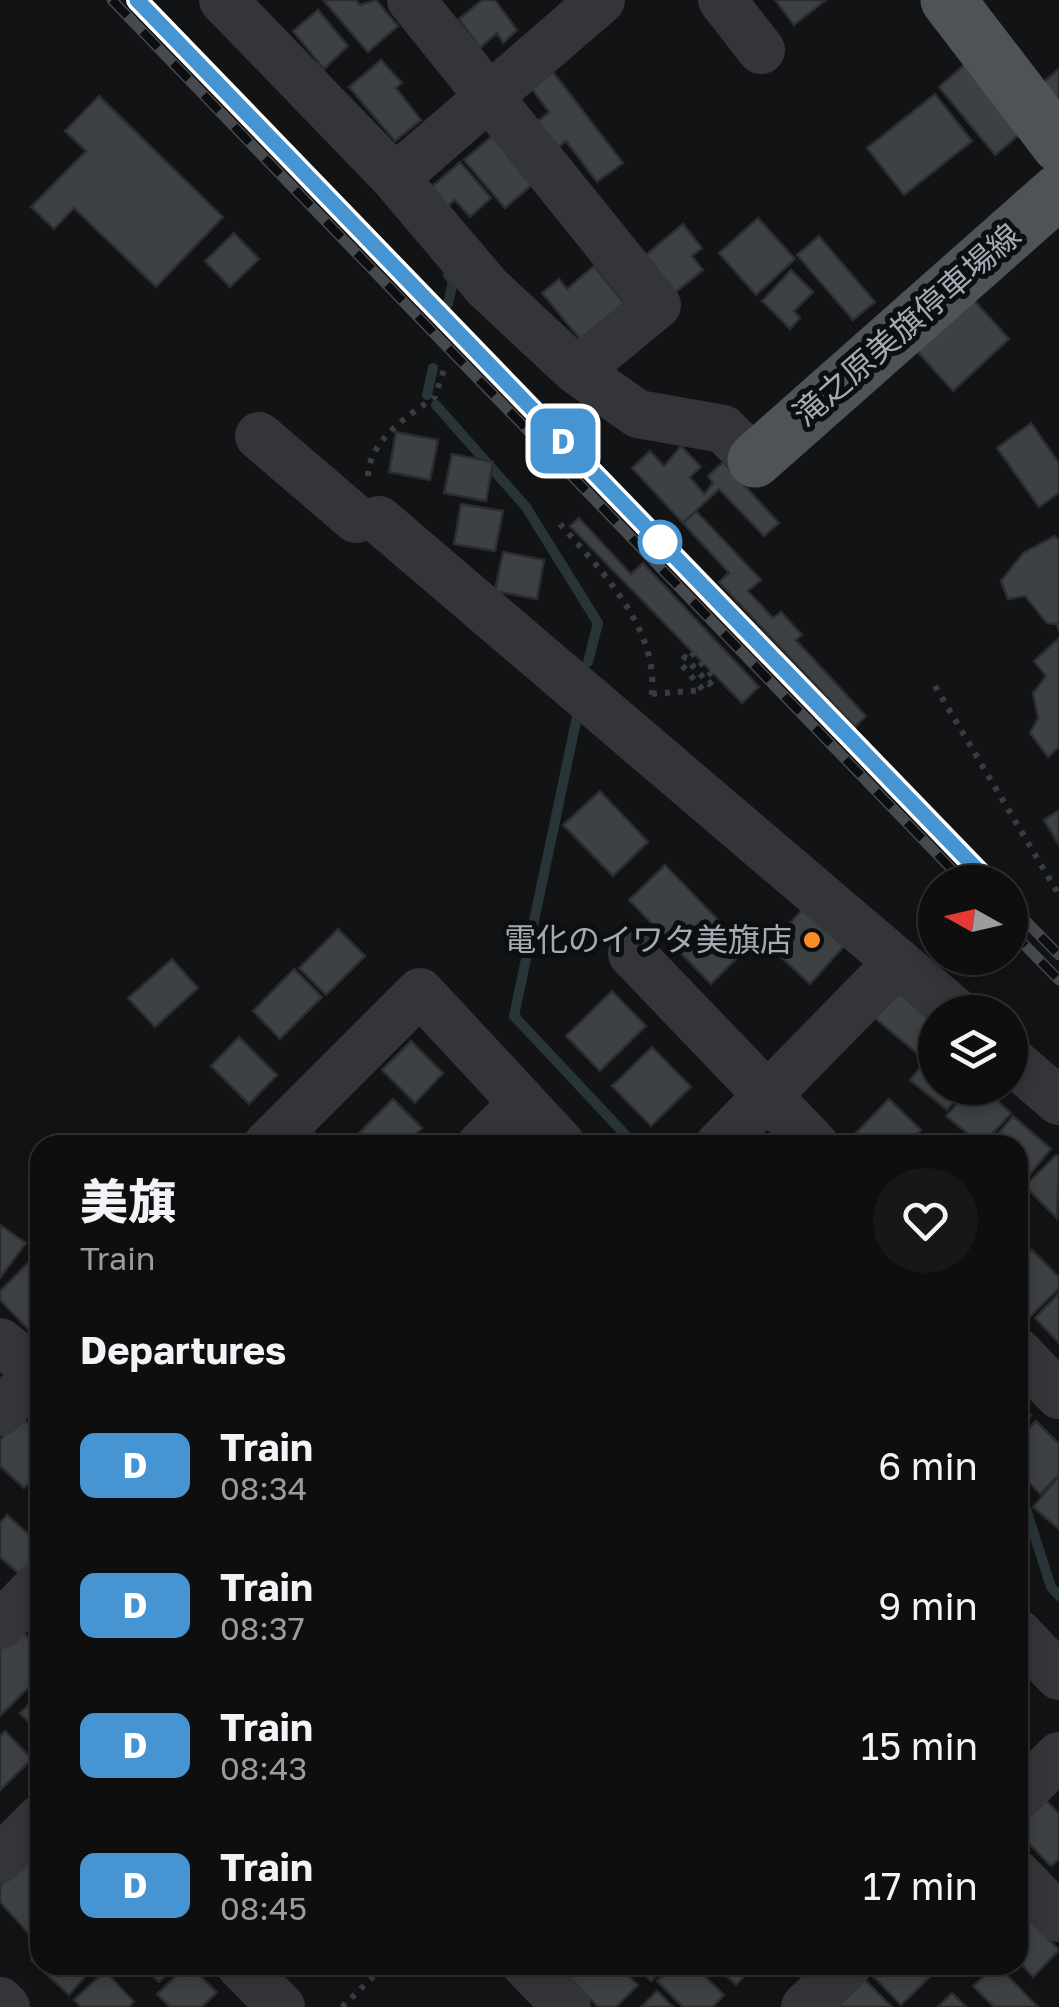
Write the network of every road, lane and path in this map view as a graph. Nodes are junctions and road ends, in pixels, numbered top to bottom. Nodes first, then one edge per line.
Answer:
1 (222, 0) edge
2 (411, 0) edge
3 (601, 0) edge
4 (722, 0) edge
5 (948, 0) edge
6 (761, 50) dead end
7 (489, 96) junction
8 (1059, 144) edge
9 (394, 178) junction
10 (1059, 191) edge
11 (444, 368) dead end
12 (577, 370) junction
13 (259, 436) dead end
14 (755, 460) joint
15 (368, 508) junction
16 (560, 524) dead end
17 (694, 650) dead end
18 (935, 686) dead end
19 (1059, 895) edge
20 (632, 954) dead end
21 (898, 962) junction
22 (936, 995) edge
23 (1028, 1074) edge
24 (768, 1096) junction
25 (1059, 1101) edge
26 (523, 1104) junction
27 (277, 1135) edge
28 (491, 1135) edge
29 (552, 1135) edge
30 (730, 1135) edge
31 (805, 1135) edge
32 (0, 1342) edge
33 (1028, 1362) edge
34 (30, 1364) edge
35 (30, 1382) edge
36 (1059, 1395) edge
37 (0, 1412) edge
38 (30, 1594) edge
39 (0, 1625) edge
40 (1028, 1643) edge
41 (1059, 1676) edge
42 (1059, 1756) edge
43 (1028, 1787) edge
44 (30, 1829) edge
45 (0, 1859) edge
46 (1028, 1885) edge
47 (1059, 1918) edge
48 (252, 1975) edge
49 (375, 1975) edge
50 (838, 1975) edge
51 (0, 2000) edge
52 (6, 2007) edge
53 (281, 2007) edge
54 (342, 2007) edge
55 (805, 2007) edge

1 - 9 street
2 - 7 street
3 - 7 street
4 - 6 street
5 - 8 main road
7 - 9 street
7 - 12 street
9 - 12 street
10 - 14 main road, 滝之原美旗停車場線
11 - 15 path
12 - 14 street
13 - 15 street
15 - 21 street
16 - 17 path
18 - 19 path
20 - 24 street
21 - 22 street
21 - 24 street
23 - 25 street
24 - 30 street
24 - 31 street
26 - 27 street
26 - 28 street
26 - 29 street
32 - 34 street
33 - 36 street
35 - 37 street
38 - 39 street
40 - 41 street
42 - 43 street
44 - 45 street
46 - 47 street
48 - 53 street
49 - 54 path
50 - 55 street
51 - 52 street

